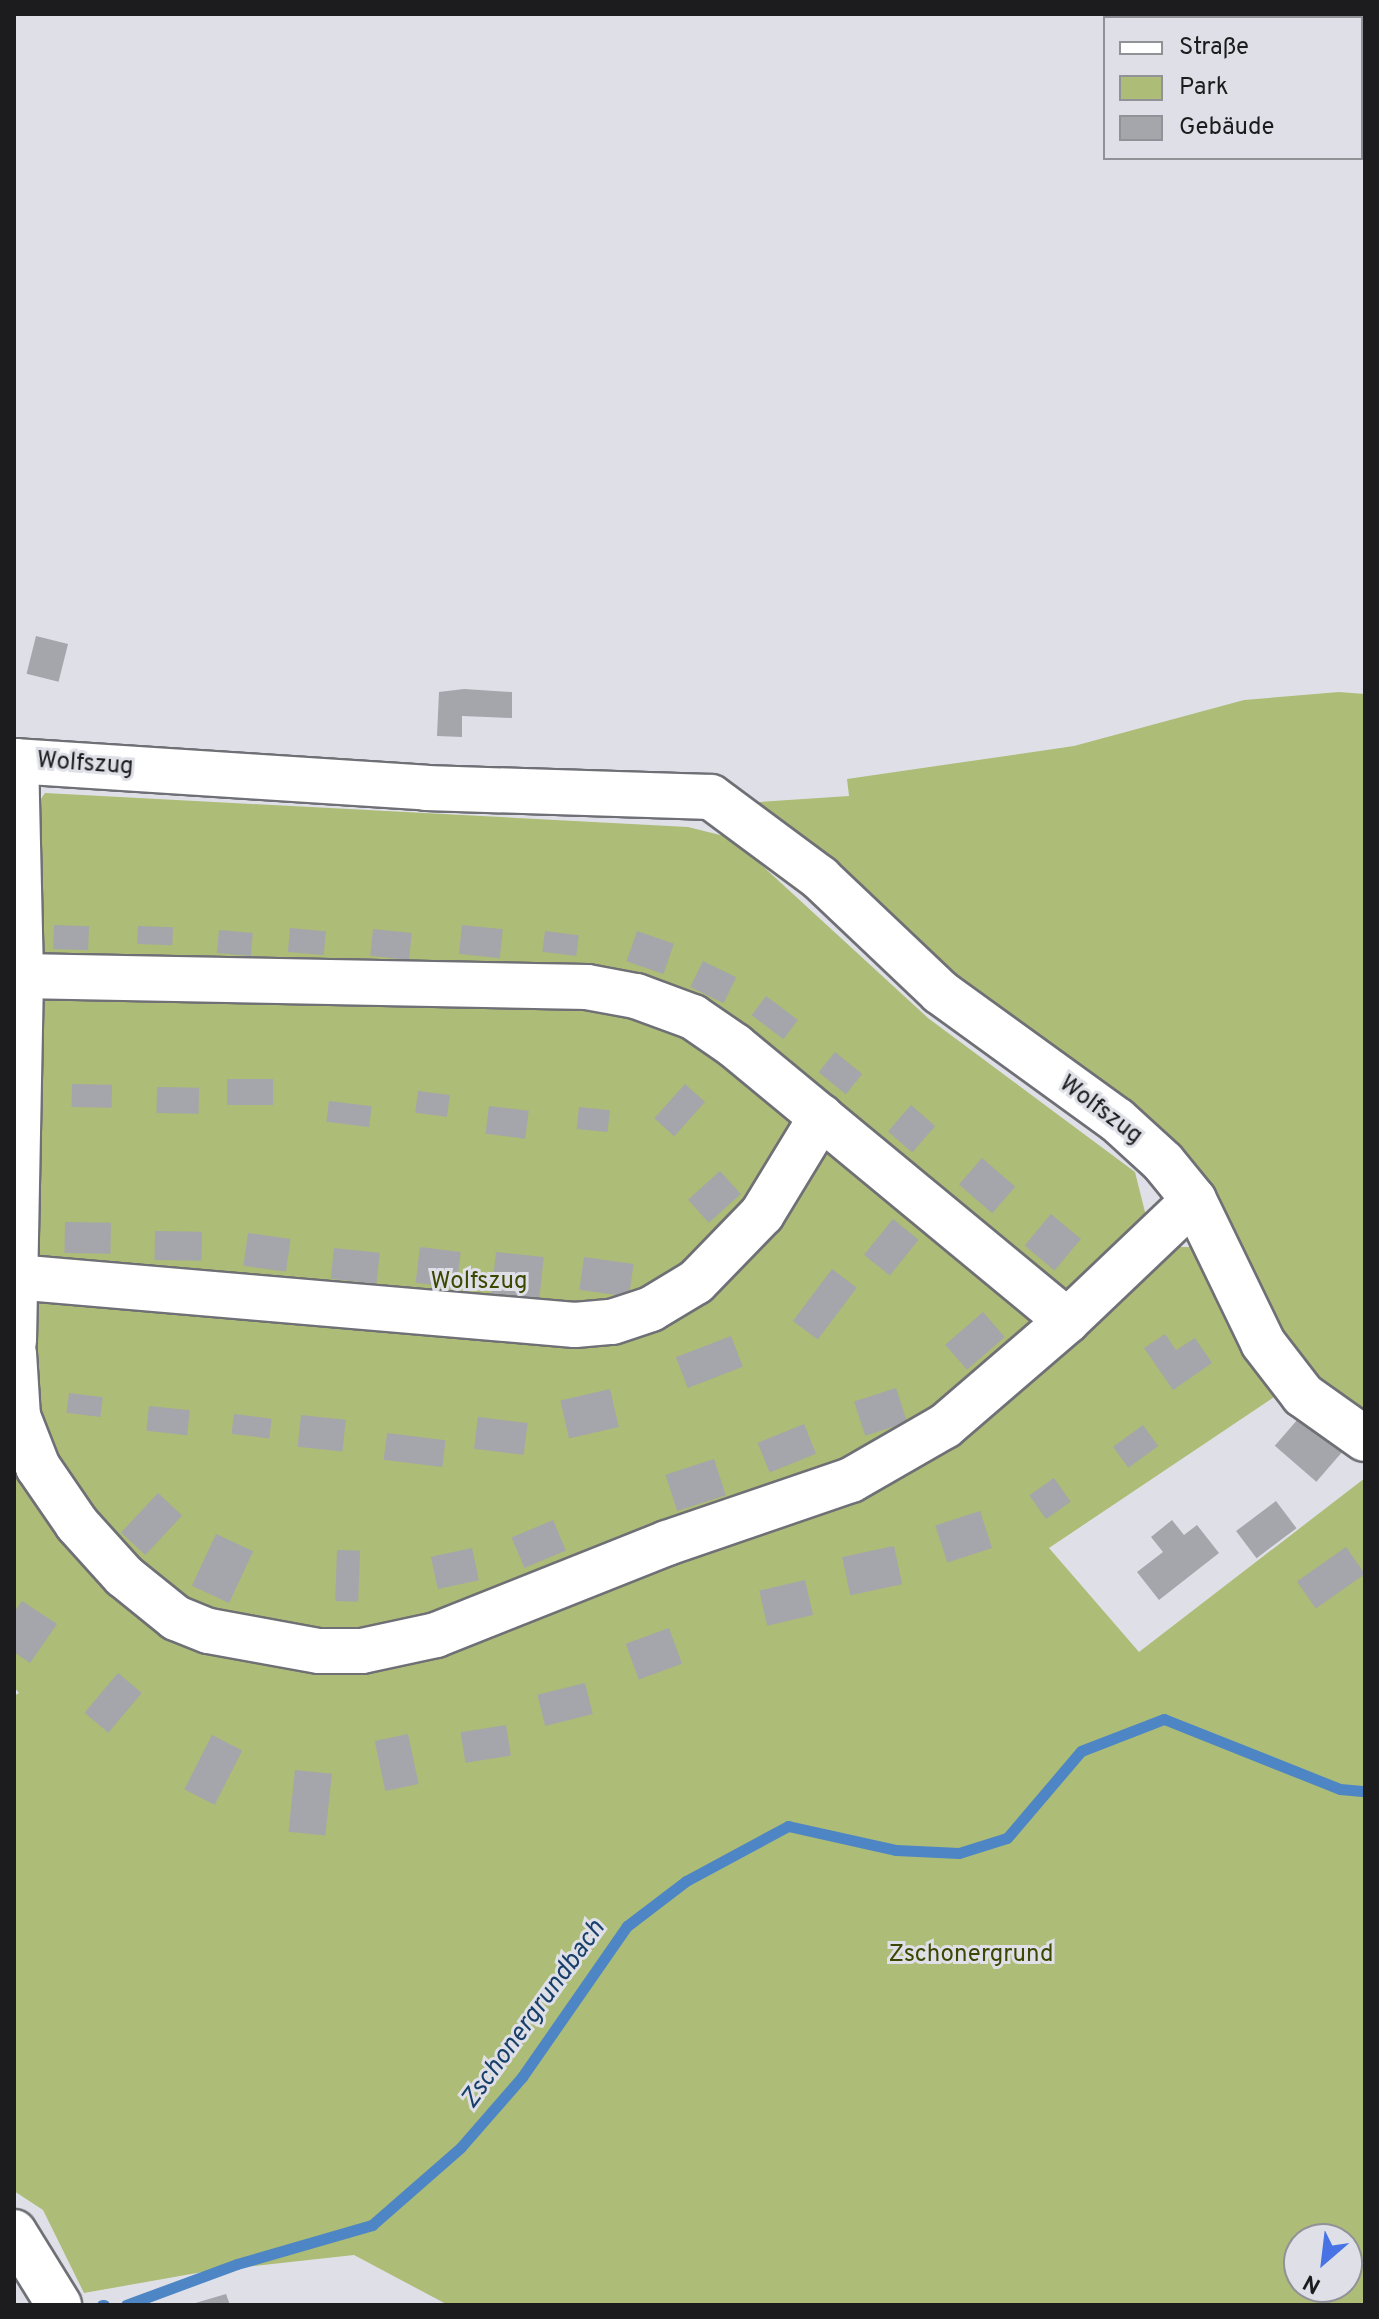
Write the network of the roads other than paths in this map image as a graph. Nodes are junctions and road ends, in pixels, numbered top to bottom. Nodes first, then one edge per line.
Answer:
1 (15, 761) edge
2 (21, 976) junction
3 (821, 1117) junction
4 (1194, 1200) junction
5 (15, 1277) edge
6 (1067, 1321) junction
7 (14, 1341) edge
8 (14, 1353) edge
9 (1365, 1439) edge
10 (14, 2232) edge
11 (52, 2301) edge

1 - 2 street
1 - 4 street, Wolfszug
2 - 3 street
2 - 5 street
3 - 5 street
3 - 6 street
4 - 6 street
4 - 9 street, Wolfszug
5 - 7 street
6 - 8 street
10 - 11 street

